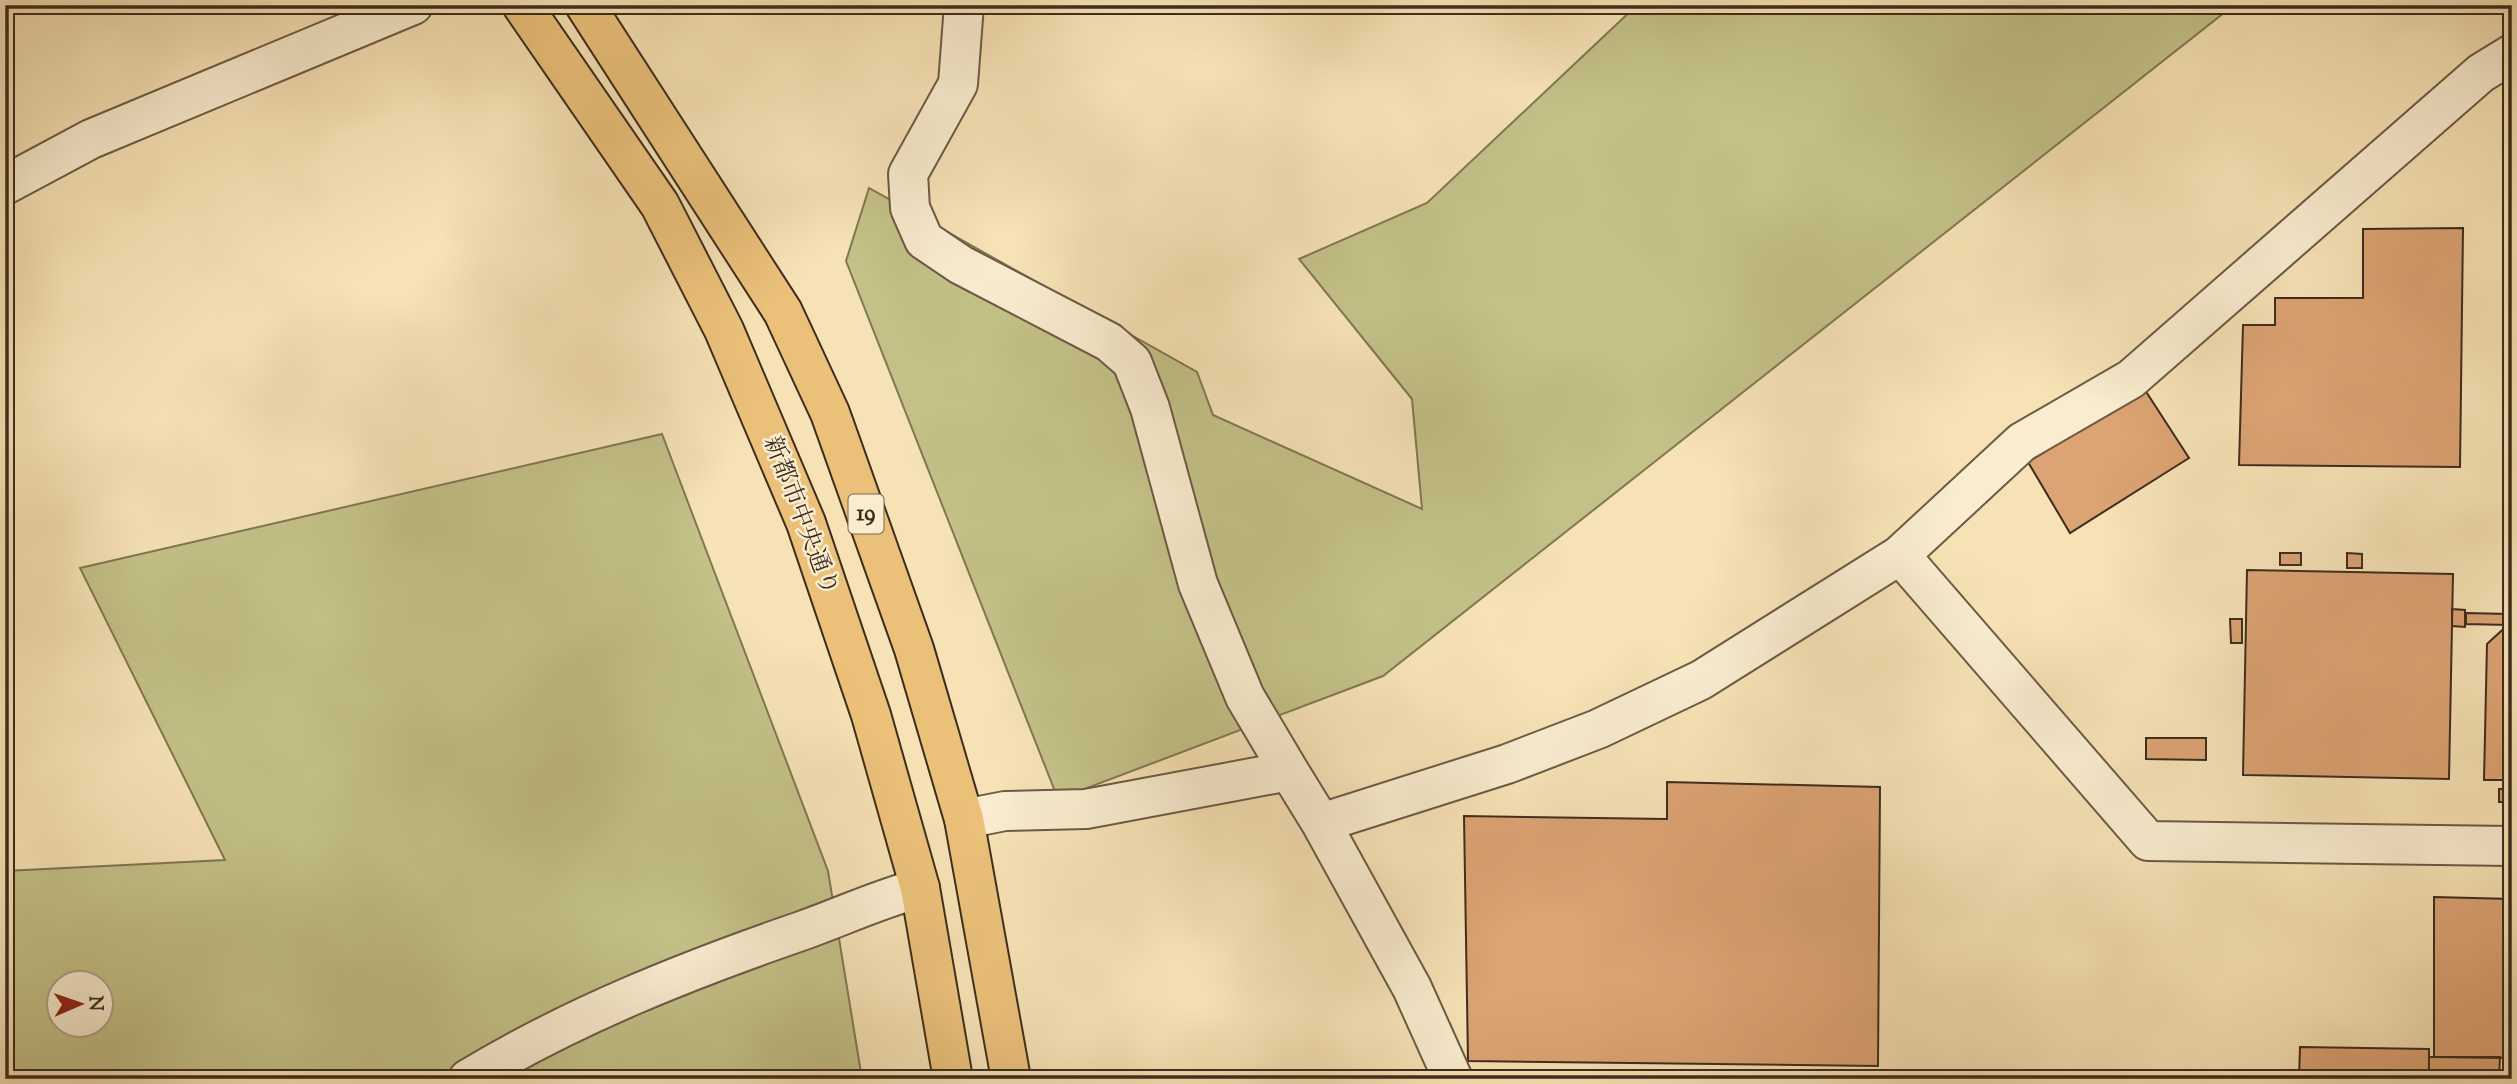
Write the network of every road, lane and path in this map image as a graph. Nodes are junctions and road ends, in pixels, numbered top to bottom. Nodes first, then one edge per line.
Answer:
1 (413, 5) edge
2 (522, 5) edge
3 (585, 5) edge
4 (964, 5) edge
5 (2512, 54) edge
6 (5, 185) edge
7 (1900, 555) junction
8 (1289, 771) junction
9 (964, 819) junction
10 (1321, 823) junction
11 (2512, 846) edge
12 (920, 888) junction
13 (468, 1079) edge
14 (953, 1079) edge
15 (1011, 1079) edge
16 (1452, 1079) edge

1 - 6 street
2 - 12 main road, 新都市中央通り / 19
3 - 9 main road, 19
4 - 8 street
5 - 7 street
7 - 10 street
7 - 11 street
8 - 9 street
8 - 10 street
9 - 15 main road, 19
10 - 16 street
12 - 13 street
12 - 14 main road, 新都市中央通り / 19

